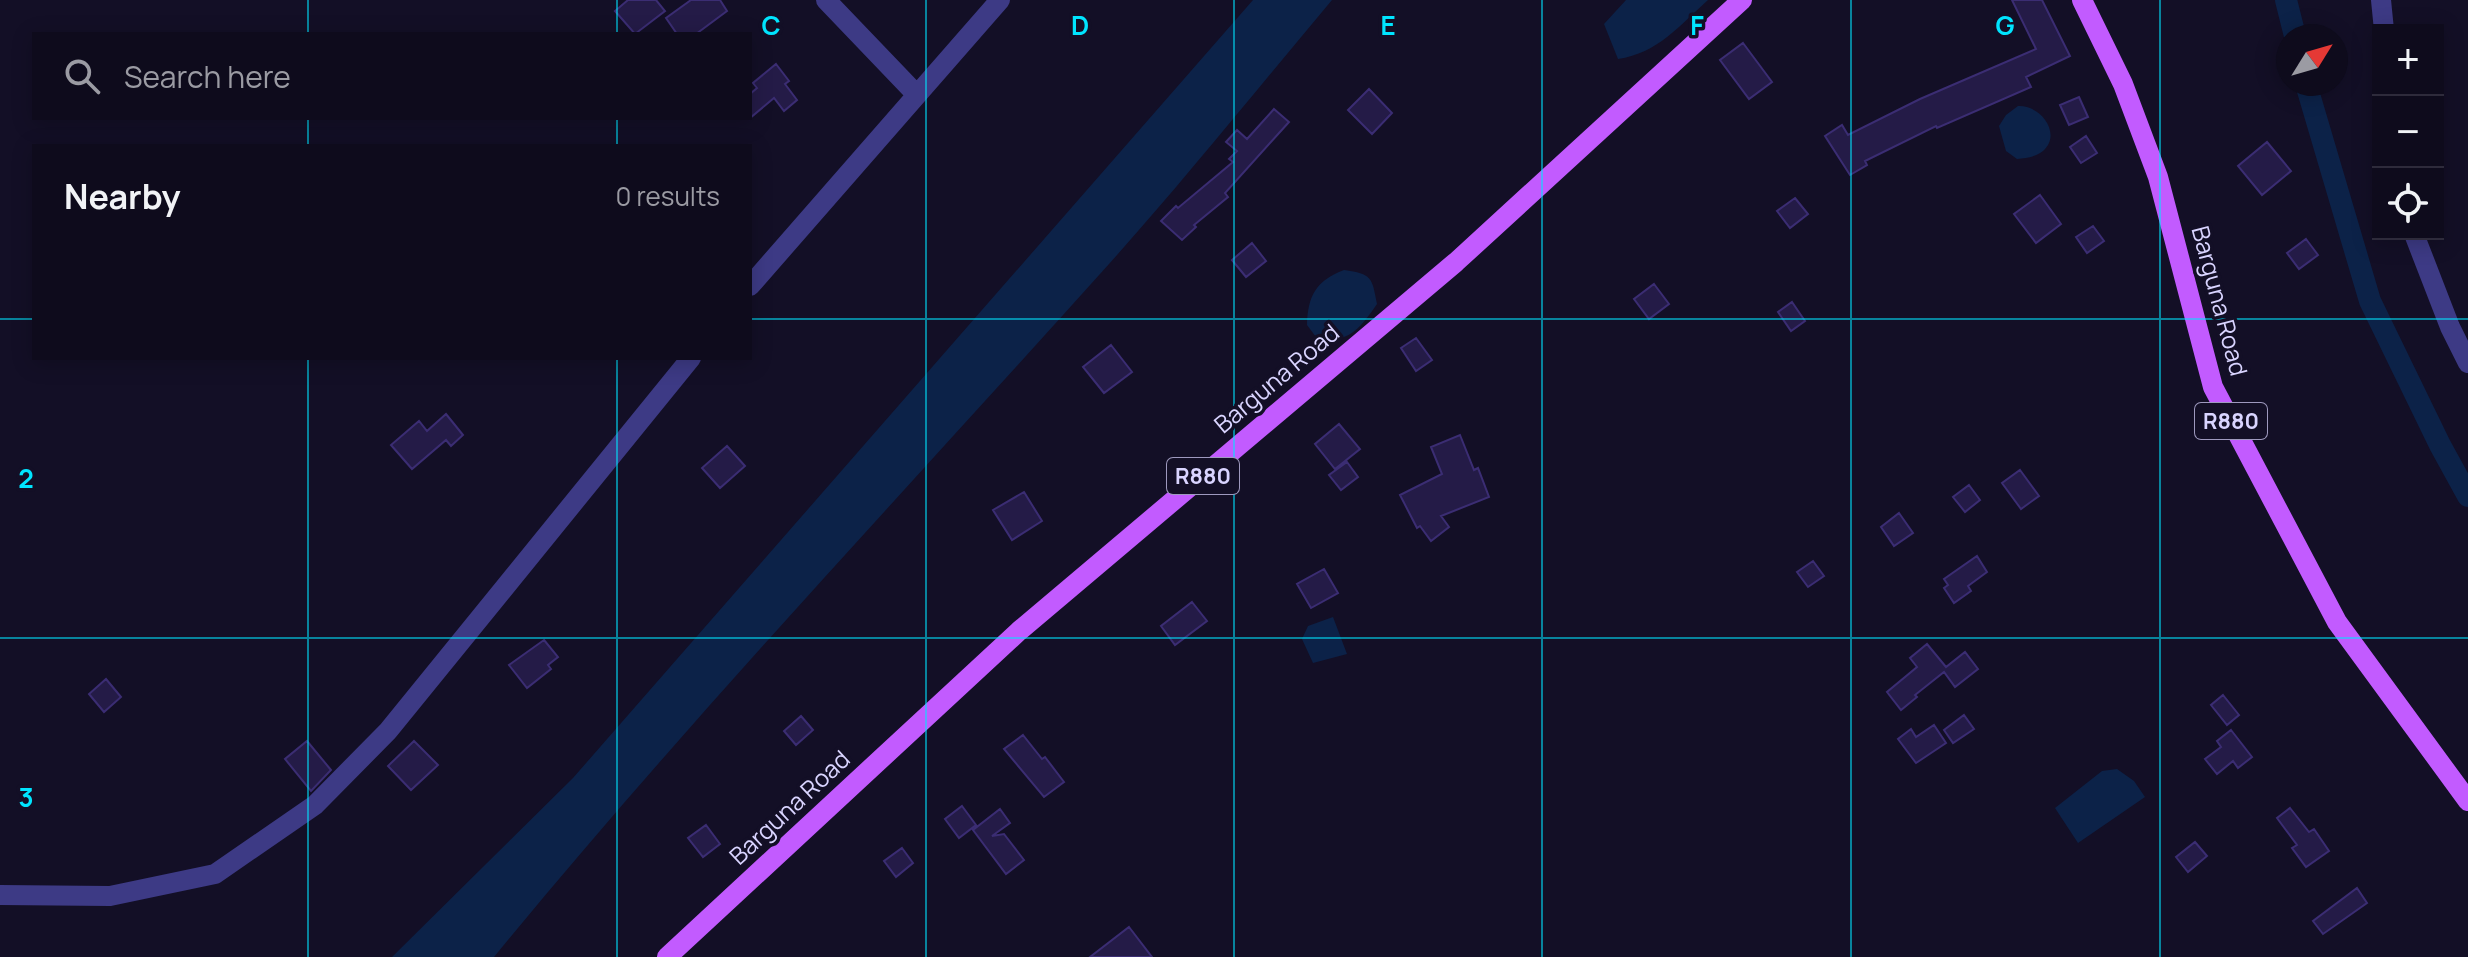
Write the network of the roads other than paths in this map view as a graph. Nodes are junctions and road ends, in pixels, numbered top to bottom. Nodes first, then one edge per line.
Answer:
1 (826, 0) edge
2 (1000, 0) edge
3 (1742, 0) edge
4 (2082, 0) edge
5 (2381, 0) edge
6 (2383, 24) edge
7 (916, 94) junction
8 (2416, 240) edge
9 (752, 284) edge
10 (689, 360) edge
11 (2468, 363) edge
12 (2468, 801) edge
13 (0, 895) edge
14 (667, 957) edge

1 - 7 street
2 - 7 street
3 - 14 main road, Barguna Road / R880
4 - 12 main road, Barguna Road / R880
5 - 6 street
7 - 9 street
8 - 11 street
10 - 13 street

